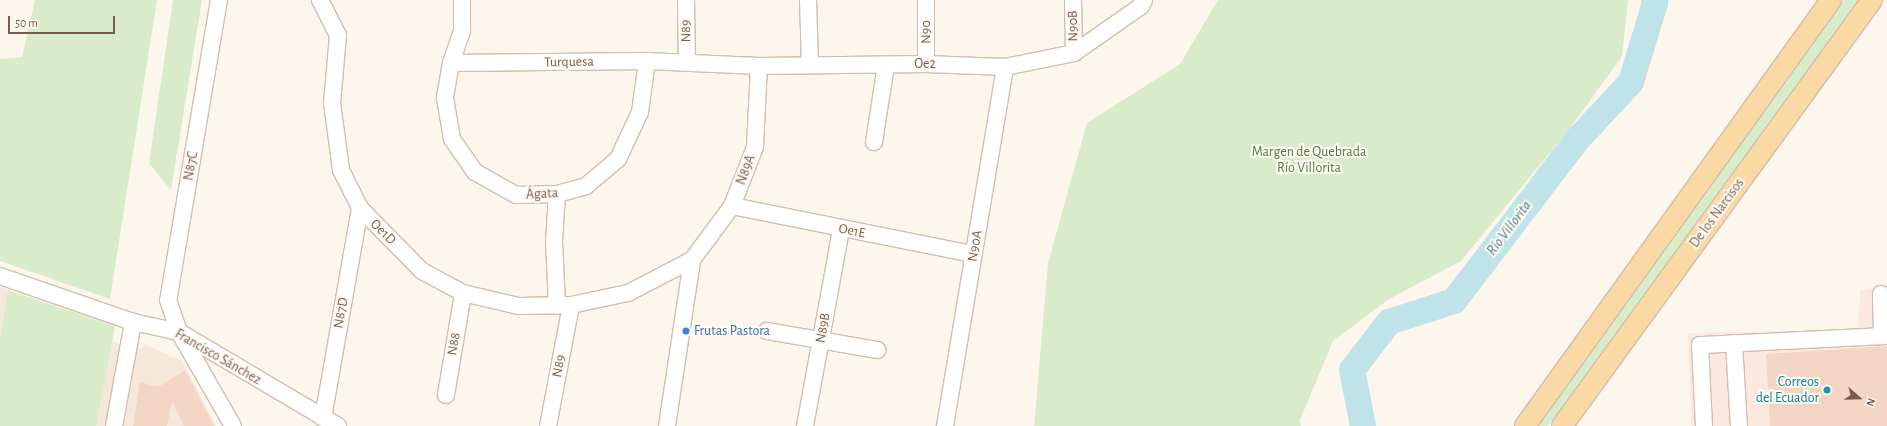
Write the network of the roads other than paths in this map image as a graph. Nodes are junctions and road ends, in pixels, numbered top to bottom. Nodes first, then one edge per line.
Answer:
1 (219, 0) edge
2 (320, 0) edge
3 (462, 0) edge
4 (686, 0) edge
5 (808, 0) edge
6 (926, 0) edge
7 (1073, 0) edge
8 (1144, 0) edge
9 (1831, 0) edge
10 (1872, 0) edge
11 (1074, 53) junction
12 (647, 61) junction
13 (687, 62) junction
14 (451, 63) junction
15 (926, 64) junction
16 (810, 65) junction
17 (886, 65) junction
18 (758, 66) junction
19 (1005, 67) junction
20 (874, 142) dead end
21 (557, 194) junction
22 (732, 206) junction
23 (360, 208) junction
24 (841, 229) junction
25 (973, 254) junction
26 (692, 260) junction
27 (0, 276) edge
28 (463, 293) junction
29 (1881, 294) dead end
30 (564, 305) junction
31 (133, 322) junction
32 (767, 330) dead end
33 (179, 332) junction
34 (1884, 336) edge
35 (821, 341) junction
36 (1734, 343) junction
37 (877, 350) dead end
38 (446, 395) dead end
39 (323, 418) junction
40 (114, 426) edge
41 (233, 426) edge
42 (338, 426) edge
43 (548, 426) edge
44 (668, 426) edge
45 (805, 426) edge
46 (944, 426) edge
47 (1525, 426) edge
48 (1562, 426) edge
49 (1704, 426) edge
50 (1739, 426) edge

1 - 33 street, N87C
2 - 23 street, Oe1D
3 - 14 street
4 - 13 street, N89
5 - 16 street
6 - 15 street, N90
7 - 11 street, N90B
8 - 11 street, Oe2
9 - 47 main road
10 - 48 main road, De los Narcisos
11 - 19 street, Oe2
12 - 13 street, Turquesa
12 - 14 street, Turquesa
12 - 21 street, Ágata
13 - 18 street, Oe2
14 - 21 street, Ágata
15 - 17 street, Oe2
15 - 19 street, Oe2
16 - 17 street, Oe2
16 - 18 street, Oe2
17 - 20 street
18 - 22 street, N89A
19 - 25 street, N90A
21 - 30 street, N89
22 - 24 street, Oe1E
22 - 26 street, N89A
23 - 28 street, Oe1D
23 - 39 street, N87D
24 - 25 street, Oe1E
24 - 35 street, N89B
25 - 46 street, N90A
26 - 30 street, N89A
26 - 44 street, N89A
27 - 31 street, Francisco Sánchez
28 - 30 street, Oe1D
28 - 38 street, N88
29 - 34 street
30 - 43 street, N89
31 - 33 street, Francisco Sánchez
31 - 40 street
32 - 35 street
33 - 39 street, Francisco Sánchez
33 - 41 street
34 - 36 street
35 - 37 street
35 - 45 street, N89B
36 - 49 street
36 - 50 street
39 - 42 street, Francisco Sánchez

